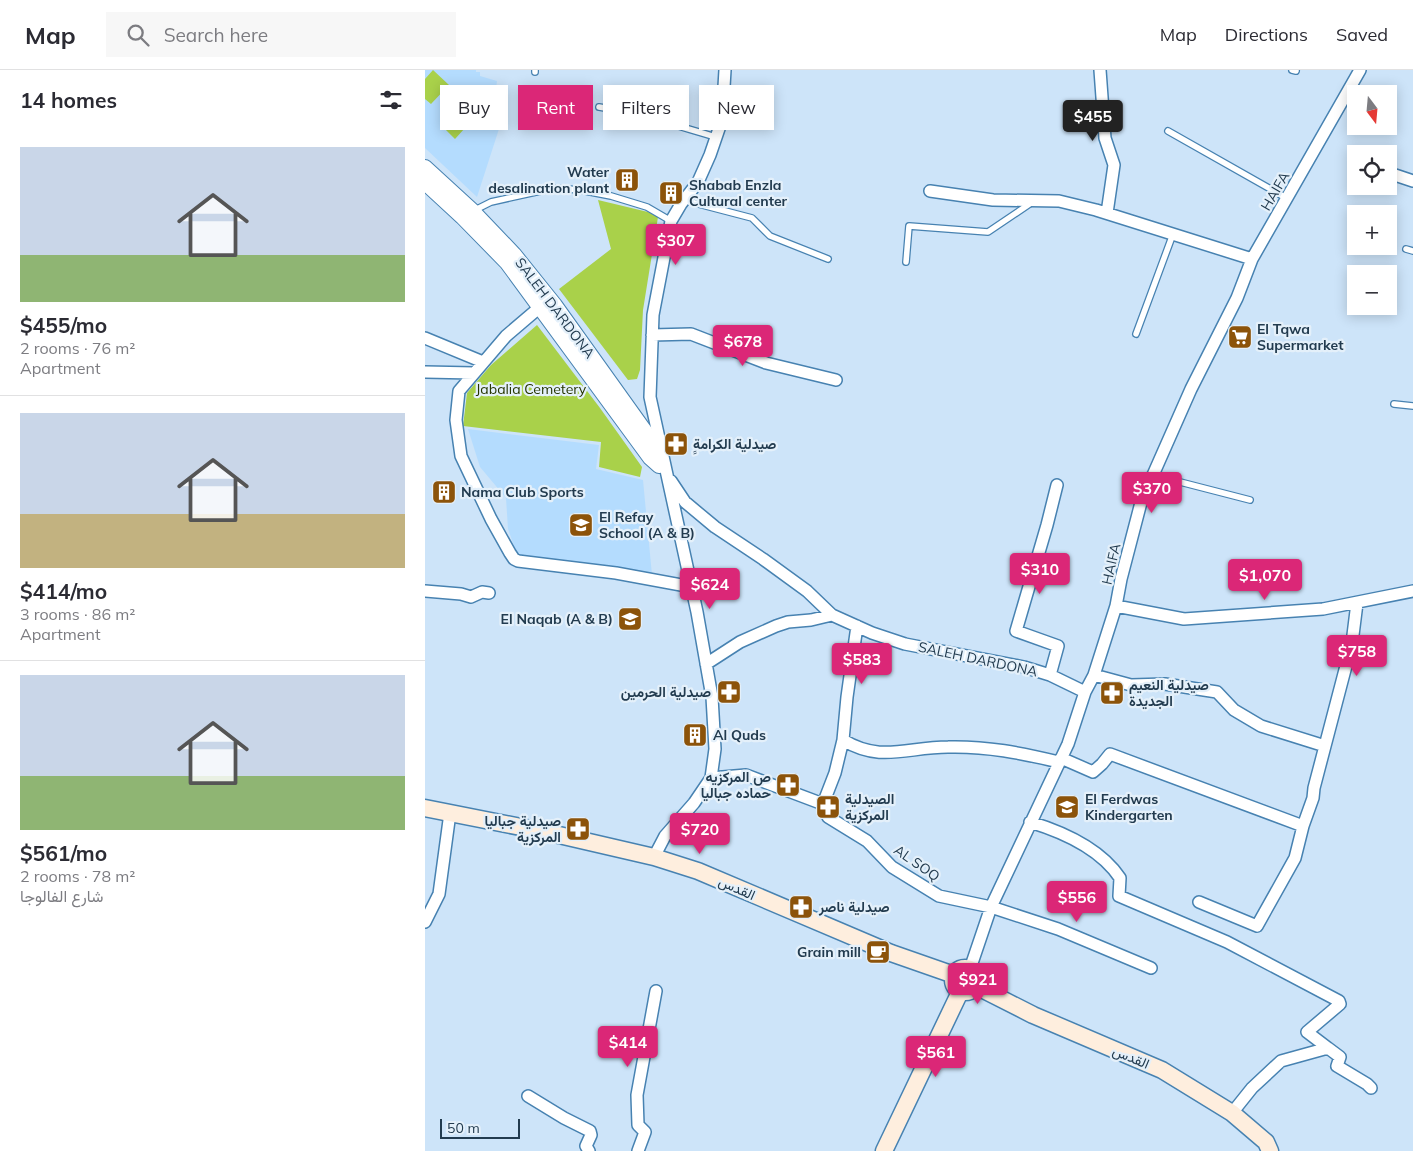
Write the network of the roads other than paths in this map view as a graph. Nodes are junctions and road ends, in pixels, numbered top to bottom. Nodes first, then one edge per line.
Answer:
1 (725, 70) edge
2 (1100, 70) edge
3 (1360, 70) edge
4 (599, 107) dead end
5 (1169, 130) dead end
6 (716, 137) junction
7 (425, 167) edge
8 (1397, 176) edge
9 (1413, 181) edge
10 (425, 183) edge
11 (930, 191) dead end
12 (1288, 199) junction
13 (683, 200) junction
14 (1035, 200) junction
15 (468, 214) junction
16 (1107, 214) junction
17 (671, 221) junction
18 (1173, 234) junction
19 (828, 259) dead end
20 (1252, 259) junction
21 (906, 262) dead end
22 (540, 306) junction
23 (1136, 334) dead end
24 (652, 335) junction
25 (425, 338) edge
26 (483, 362) junction
27 (425, 372) edge
28 (474, 373) junction
29 (836, 380) dead end
30 (1394, 404) dead end
31 (1413, 406) edge
32 (663, 471) junction
33 (1153, 475) junction
34 (1057, 485) dead end
35 (1250, 500) dead end
36 (692, 587) junction
37 (425, 591) edge
38 (1413, 591) edge
39 (489, 593) dead end
40 (1357, 603) junction
41 (1117, 606) junction
42 (832, 615) junction
43 (857, 626) junction
44 (706, 664) junction
45 (1050, 675) junction
46 (1094, 675) junction
47 (1085, 692) junction
48 (843, 740) junction
49 (1325, 746) junction
50 (1060, 760) junction
51 (711, 778) junction
52 (823, 804) junction
53 (425, 808) edge
54 (450, 813) junction
55 (1030, 822) junction
56 (1303, 826) junction
57 (654, 857) junction
58 (1199, 902) dead end
59 (991, 907) junction
60 (425, 922) edge
61 (1151, 968) dead end
62 (962, 972) junction
63 (976, 986) junction
64 (657, 991) dead end
65 (960, 992) junction
66 (1327, 1048) junction
67 (1371, 1088) dead end
68 (528, 1096) dead end
69 (1232, 1113) junction
70 (589, 1151) edge
71 (639, 1151) edge
72 (883, 1151) edge
73 (1270, 1151) edge

1 - 6 street
2 - 16 street
3 - 12 street, HAIFA
4 - 6 lane
5 - 12 lane
6 - 13 street
7 - 15 street, SALEH DARDONA
8 - 9 street
10 - 15 street, SALEH DARDONA
11 - 14 street
12 - 20 street, HAIFA
13 - 17 street
13 - 19 lane
14 - 16 street
14 - 21 lane
15 - 17 lane
15 - 22 street, SALEH DARDONA
15 - 32 street, SALEH DARDONA
16 - 18 street
17 - 24 street
18 - 20 street
18 - 23 lane
20 - 33 street, HAIFA
22 - 26 street
22 - 32 street, SALEH DARDONA
24 - 29 street
24 - 32 street
25 - 26 street
26 - 28 street
27 - 28 street
28 - 36 street
30 - 31 lane
32 - 36 street
32 - 42 street, SALEH DARDONA
33 - 35 lane
33 - 41 street, HAIFA
34 - 45 street
36 - 44 street
37 - 39 street
38 - 40 street
40 - 41 street
40 - 49 street
41 - 46 street, HAIFA
42 - 43 street, SALEH DARDONA
42 - 44 street
43 - 45 street, SALEH DARDONA
43 - 48 street
44 - 51 street
45 - 47 street, SALEH DARDONA
46 - 47 street, HAIFA
46 - 49 street
47 - 50 street, HAIFA
48 - 50 street
48 - 52 street
49 - 56 street
50 - 55 street, HAIFA
50 - 56 street
51 - 52 street
51 - 57 street
52 - 59 street, AL SOQ
53 - 54 main road, القدس
54 - 57 main road, القدس
54 - 60 street
55 - 59 street, HAIFA
55 - 66 street
56 - 58 street
57 - 62 main road, القدس
59 - 61 street, AL SOQ
59 - 62 street, HAIFA
62 - 63 main road
62 - 65 main road
63 - 65 main road
63 - 69 main road, القدس
64 - 71 street
65 - 72 main road
66 - 67 street
66 - 69 street
68 - 70 street
69 - 73 main road, القدس

